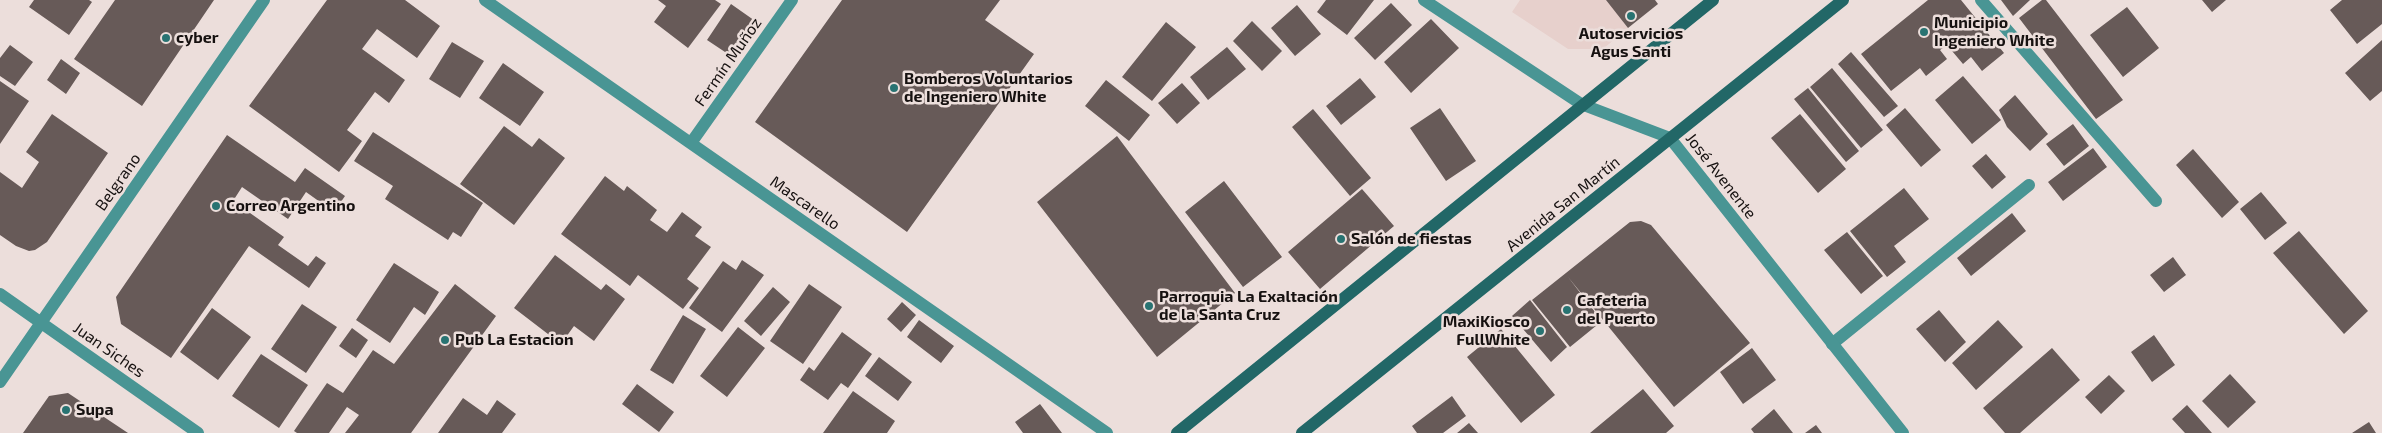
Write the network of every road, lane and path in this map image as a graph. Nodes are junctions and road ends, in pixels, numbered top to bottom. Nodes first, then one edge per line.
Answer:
1 (264, 0) edge
2 (485, 0) edge
3 (792, 0) edge
4 (1424, 0) edge
5 (1713, 0) edge
6 (1844, 0) edge
7 (1982, 0) edge
8 (1581, 104) junction
9 (1670, 138) junction
10 (691, 143) junction
11 (2029, 185) dead end
12 (2156, 201) dead end
13 (0, 294) edge
14 (41, 323) junction
15 (1832, 344) junction
16 (0, 382) edge
17 (198, 433) edge
18 (1107, 433) edge
19 (1177, 433) edge
20 (1302, 433) edge
21 (1903, 433) edge

1 - 14 street, Belgrano
2 - 10 street, Mascarello
3 - 10 street, Fermín Muñoz
4 - 8 street, José Avenente
5 - 8 main road
6 - 9 main road, Avenida San Martín
7 - 12 street
8 - 9 street, José Avenente
8 - 19 main road
9 - 15 street, José Avenente
9 - 20 main road, Avenida San Martín
10 - 18 street, Mascarello
11 - 15 street
13 - 14 street, Juan Siches
14 - 16 street, Belgrano
14 - 17 street, Juan Siches
15 - 21 street, José Avenente

